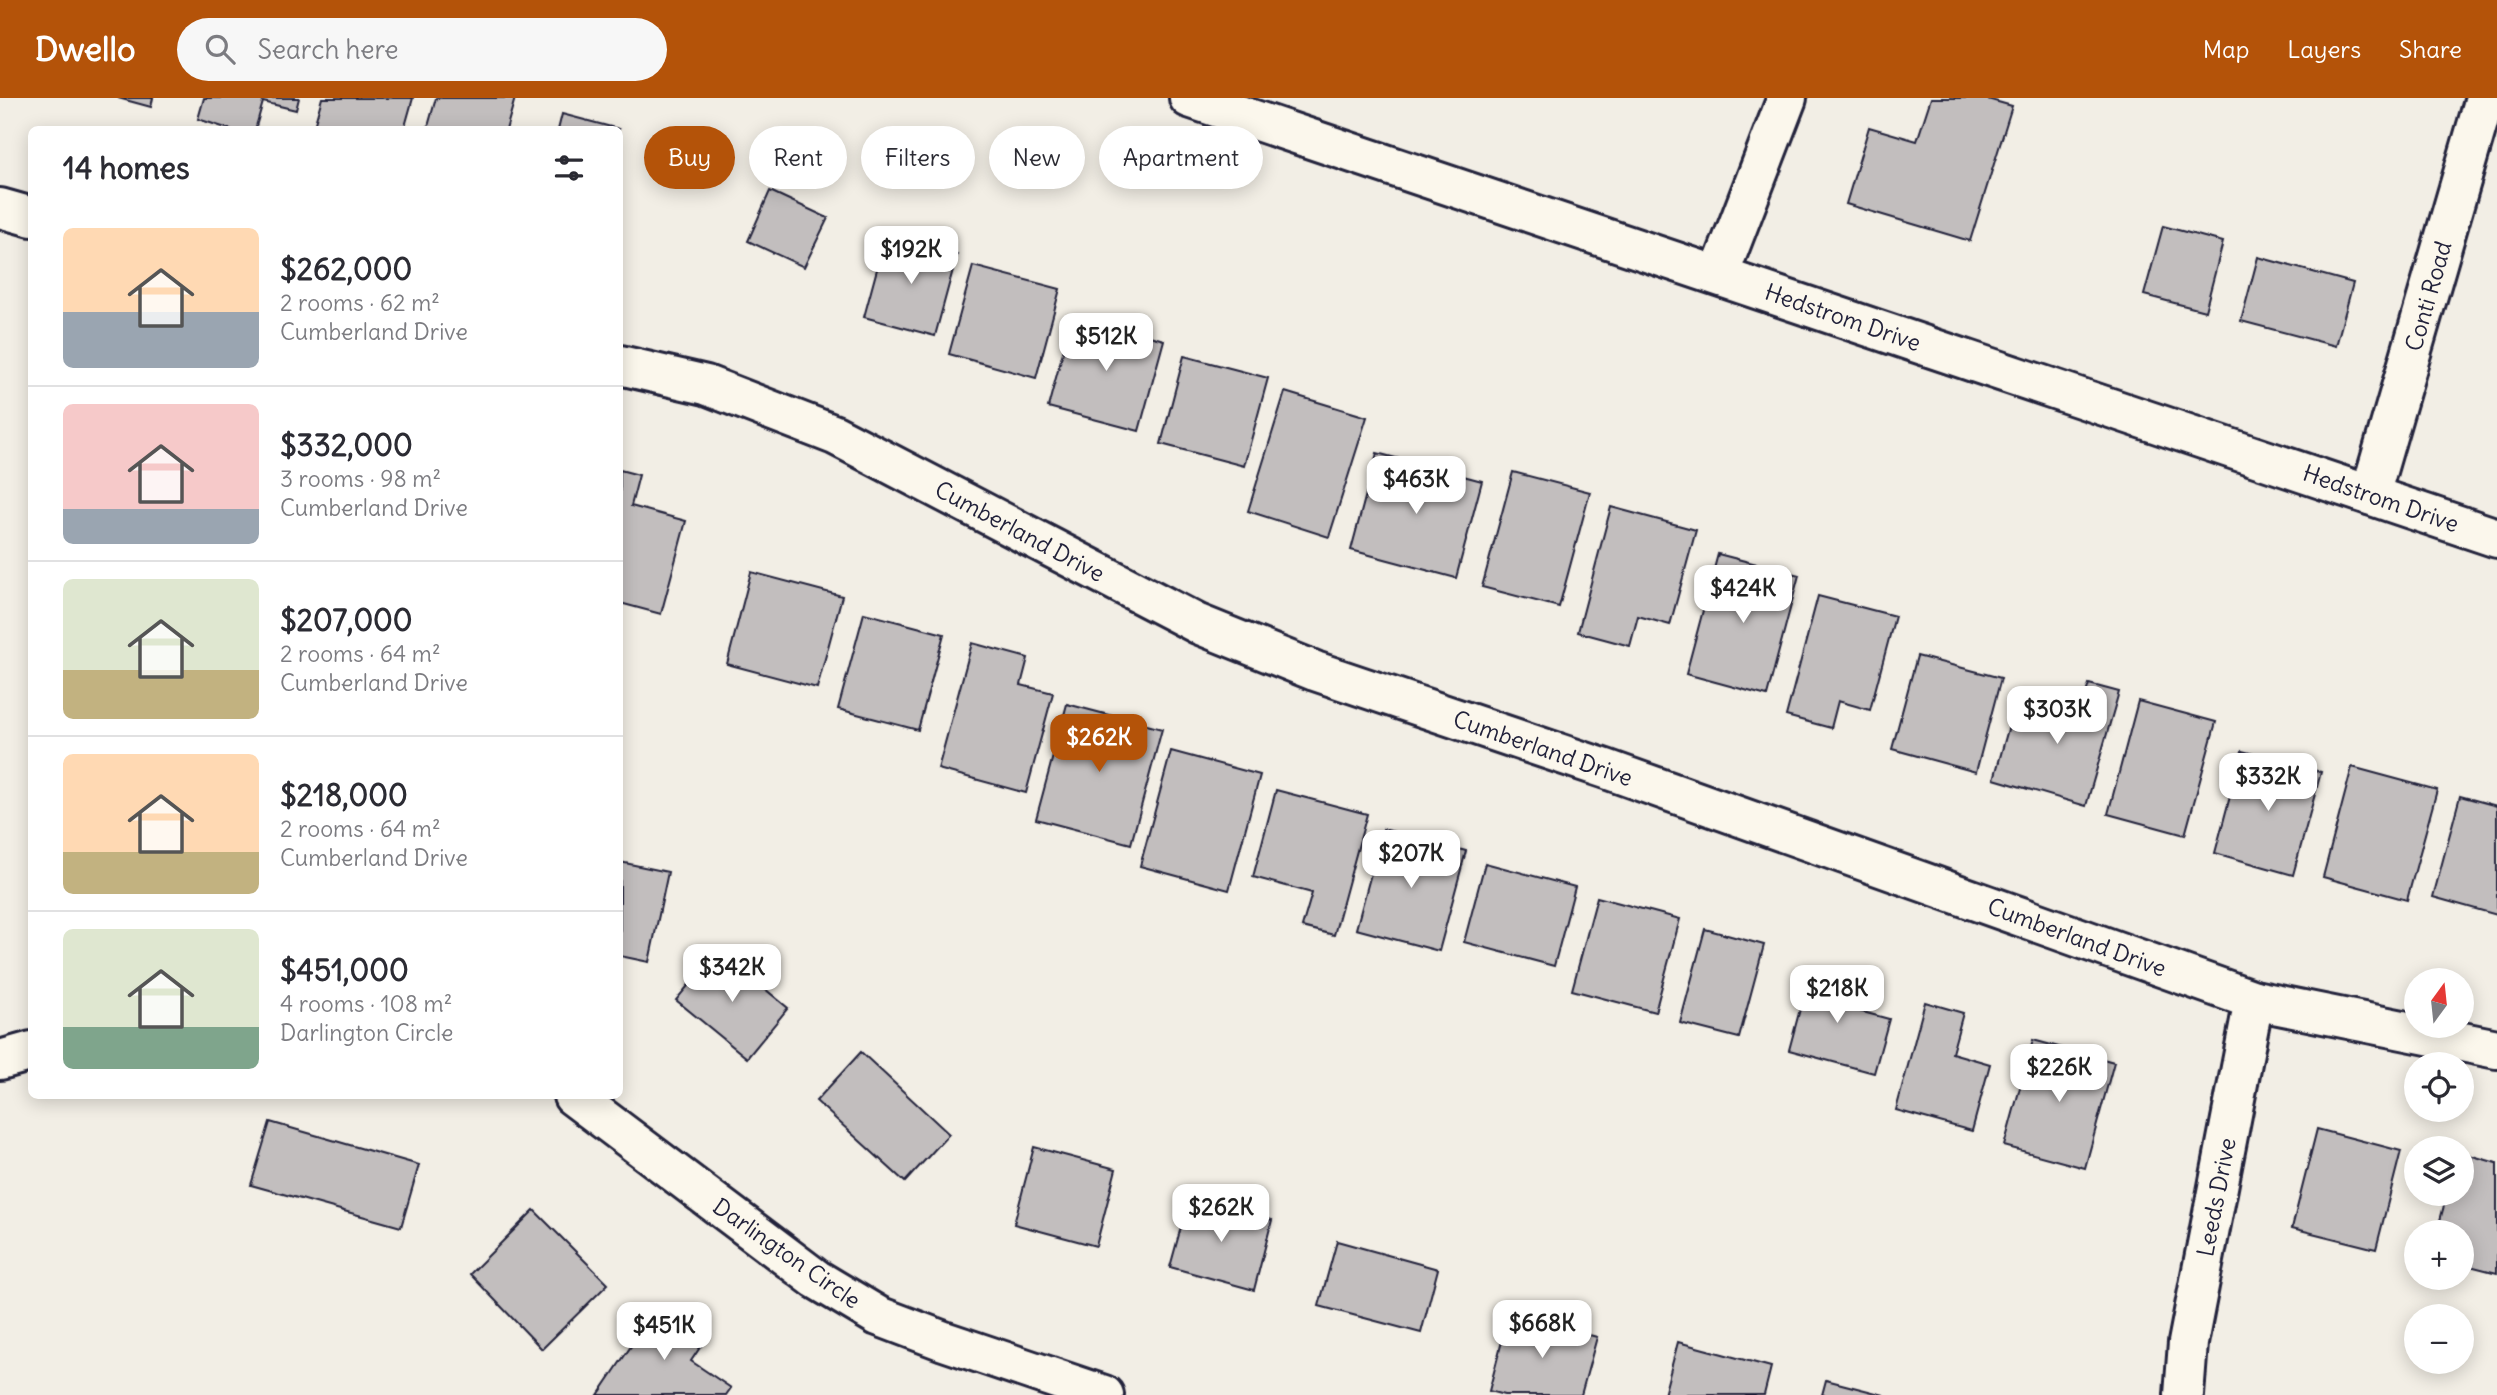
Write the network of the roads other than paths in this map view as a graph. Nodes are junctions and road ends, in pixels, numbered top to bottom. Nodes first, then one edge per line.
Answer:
1 (1189, 98) edge
2 (1787, 98) edge
3 (2485, 98) edge
4 (0, 208) edge
5 (28, 215) edge
6 (1719, 275) junction
7 (623, 366) edge
8 (2370, 495) junction
9 (2497, 537) edge
10 (2253, 1000) junction
11 (2497, 1049) edge
12 (28, 1052) edge
13 (0, 1060) edge
14 (577, 1099) edge
15 (1104, 1395) edge
16 (2184, 1395) edge

1 - 6 street, Hedstrom Drive
2 - 6 street
3 - 8 street, Conti Road
4 - 5 street
6 - 8 street, Hedstrom Drive
7 - 10 street, Cumberland Drive
8 - 9 street, Hedstrom Drive
10 - 11 street, Cumberland Drive
10 - 16 street, Leeds Drive
12 - 13 street
14 - 15 street, Darlington Circle

